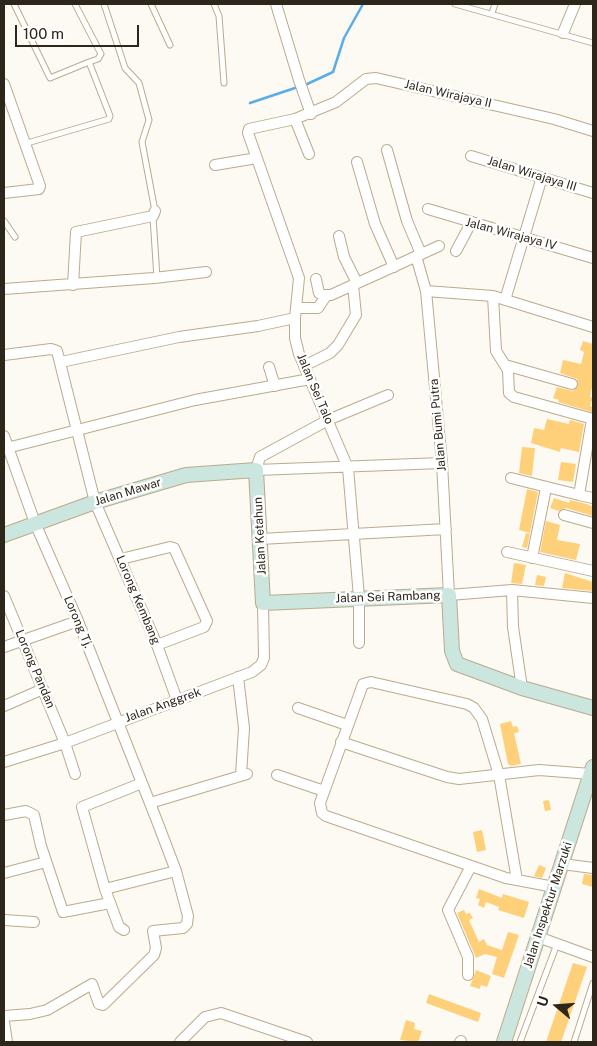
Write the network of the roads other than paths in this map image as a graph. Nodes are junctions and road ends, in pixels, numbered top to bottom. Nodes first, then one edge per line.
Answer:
1 (14, 4) edge
2 (75, 4) edge
3 (104, 4) edge
4 (150, 4) edge
5 (214, 4) edge
6 (276, 4) edge
7 (455, 4) edge
8 (494, 4) edge
9 (575, 4) edge
10 (492, 13) junction
11 (563, 33) junction
12 (593, 43) edge
13 (170, 45) dead end
14 (89, 62) junction
15 (224, 83) dead end
16 (5, 91) edge
17 (312, 114) junction
18 (295, 119) junction
19 (593, 131) edge
20 (24, 144) junction
21 (387, 150) dead end
22 (309, 154) dead end
23 (471, 156) dead end
24 (257, 158) junction
25 (357, 162) dead end
26 (215, 165) dead end
27 (542, 177) junction
28 (593, 193) edge
29 (4, 194) edge
30 (428, 209) dead end
31 (154, 214) junction
32 (4, 222) edge
33 (471, 223) junction
34 (339, 236) dead end
35 (15, 237) dead end
36 (526, 237) junction
37 (439, 246) dead end
38 (456, 251) dead end
39 (418, 255) junction
40 (593, 258) edge
41 (394, 267) junction
42 (206, 272) dead end
43 (158, 278) junction
44 (316, 278) dead end
45 (355, 284) junction
46 (73, 285) junction
47 (4, 289) edge
48 (426, 290) junction
49 (326, 296) junction
50 (493, 296) junction
51 (505, 300) junction
52 (296, 313) junction
53 (593, 327) edge
54 (4, 355) edge
55 (61, 362) junction
56 (505, 365) junction
57 (304, 366) junction
58 (269, 367) dead end
59 (310, 379) junction
60 (572, 384) dead end
61 (275, 386) junction
62 (388, 395) dead end
63 (592, 419) edge
64 (328, 420) junction
65 (76, 429) junction
66 (4, 436) edge
67 (7, 448) junction
68 (442, 463) junction
69 (348, 468) junction
70 (256, 470) junction
71 (511, 478) dead end
72 (546, 488) junction
73 (579, 495) junction
74 (593, 498) edge
75 (95, 502) junction
76 (564, 515) dead end
77 (593, 523) edge
78 (35, 524) junction
79 (446, 529) junction
80 (352, 534) junction
81 (4, 535) edge
82 (260, 539) junction
83 (507, 552) dead end
84 (532, 558) junction
85 (121, 559) junction
86 (593, 570) edge
87 (512, 590) junction
88 (449, 595) junction
89 (4, 596) edge
90 (359, 597) junction
91 (593, 598) edge
92 (263, 603) junction
93 (78, 621) junction
94 (22, 639) junction
95 (359, 643) dead end
96 (157, 645) junction
97 (4, 647) edge
98 (238, 678) junction
99 (522, 688) junction
100 (43, 689) junction
101 (177, 700) junction
102 (4, 706) edge
103 (298, 708) dead end
104 (593, 708) edge
105 (118, 722) junction
106 (347, 725) junction
107 (341, 742) junction
108 (65, 743) junction
109 (4, 762) edge
110 (592, 771) edge
111 (75, 774) dead end
112 (499, 774) junction
113 (277, 775) dead end
114 (142, 782) junction
115 (324, 791) junction
116 (150, 803) junction
117 (4, 815) edge
118 (46, 862) junction
119 (562, 864) junction
120 (471, 866) junction
121 (593, 868) edge
122 (176, 871) junction
123 (4, 873) edge
124 (517, 880) junction
125 (554, 887) junction
126 (105, 889) junction
127 (110, 903) junction
128 (4, 920) edge
129 (34, 922) dead end
130 (124, 930) dead end
131 (538, 937) junction
132 (557, 944) junction
133 (593, 957) edge
134 (468, 975) dead end
135 (593, 982) edge
136 (4, 1016) edge
137 (4, 1022) edge
138 (6, 1042) edge
139 (180, 1042) edge
140 (307, 1042) edge
141 (504, 1042) edge
142 (520, 1042) edge
143 (574, 1042) edge

1 - 14 lane
2 - 14 lane
3 - 31 lane
4 - 13 lane
5 - 15 lane
6 - 17 street
7 - 10 lane
8 - 10 lane
9 - 11 street
10 - 11 lane
11 - 12 lane
14 - 20 lane
16 - 20 street
17 - 18 street, Jalan Sei Talo
17 - 19 street, Jalan Wirajaya II
18 - 22 street
18 - 24 street, Jalan Sei Talo
20 - 29 street
21 - 39 street, Jalan Bumi Putra
23 - 27 street, Jalan Wirajaya III
24 - 26 street
24 - 52 street, Jalan Sei Talo
25 - 41 street
27 - 28 street, Jalan Wirajaya III
27 - 36 street
30 - 33 street, Jalan Wirajaya IV
31 - 43 lane
31 - 46 street
32 - 35 lane
33 - 36 street, Jalan Wirajaya IV
33 - 38 street
34 - 45 street
36 - 40 street, Jalan Wirajaya IV
36 - 51 street
37 - 39 street
39 - 41 street
39 - 48 street, Jalan Bumi Putra
41 - 45 street
42 - 43 street
43 - 46 street
44 - 49 street
45 - 49 street
45 - 57 street
46 - 47 street
48 - 50 street
48 - 68 street, Jalan Bumi Putra
49 - 52 street
50 - 51 street
50 - 56 street
51 - 53 street
52 - 55 street
52 - 57 street, Jalan Sei Talo
54 - 55 street
55 - 65 street, Lorong Kembang
56 - 60 street
56 - 63 street
57 - 59 street, Jalan Sei Talo
58 - 61 street
59 - 61 street
59 - 64 street, Jalan Sei Talo
61 - 65 street
62 - 64 street
63 - 73 street
64 - 69 street, Jalan Sei Talo
64 - 70 street
65 - 67 street
65 - 75 street, Lorong Kembang
66 - 67 street, Lorong Tj.
67 - 78 street, Lorong Tj.
68 - 69 street
68 - 79 street, Jalan Bumi Putra
69 - 70 street
69 - 80 street, Jalan Sei Talo
70 - 75 street, Jalan Mawar
70 - 82 street, Jalan Ketahun
71 - 72 street
72 - 73 street
72 - 84 street
73 - 74 street
75 - 78 street, Jalan Mawar
75 - 85 street, Lorong Kembang
76 - 77 street
78 - 81 street, Jalan Mawar
78 - 93 street, Lorong Tj.
79 - 80 street
79 - 88 street, Jalan Bumi Putra
80 - 82 street
80 - 90 street, Jalan Sei Talo
82 - 92 street, Jalan Ketahun
83 - 84 street
84 - 86 street
85 - 96 street, Lorong Kembang
85 - 96 street
87 - 88 street
87 - 91 street
87 - 99 street
88 - 90 street, Jalan Sei Rambang
88 - 99 street, Jalan Sei Rambang
89 - 94 street, Lorong Pandan
90 - 92 street, Jalan Sei Rambang
90 - 95 street, Jalan Sei Talo
92 - 98 street, Jalan Anggrek
93 - 94 street
93 - 105 street, Lorong Tj.
94 - 97 street
94 - 100 street, Lorong Pandan
96 - 101 street, Lorong Kembang
98 - 101 street, Jalan Anggrek
98 - 116 street
99 - 104 street, Jalan Sei Rambang
100 - 102 street
100 - 108 street, Lorong Pandan
101 - 105 street, Jalan Anggrek
103 - 106 street
105 - 108 street, Jalan Anggrek
105 - 114 street, Lorong Tj.
106 - 107 street
106 - 112 street
107 - 112 street
107 - 115 street
108 - 109 street, Jalan Anggrek
108 - 111 street, Lorong Pandan
110 - 112 street
110 - 119 street, Jalan Inspektur Marzuki
112 - 124 street
113 - 115 street
114 - 116 street, Lorong Tj.
114 - 126 street
115 - 120 street
116 - 122 street, Lorong Tj.
117 - 118 street
118 - 123 street
118 - 127 street
119 - 121 street
119 - 125 street, Jalan Inspektur Marzuki
120 - 124 street
120 - 134 street
122 - 126 street
122 - 136 street, Lorong Tj.
124 - 125 street
125 - 131 street, Jalan Inspektur Marzuki
126 - 127 street
127 - 130 street
128 - 129 street
131 - 132 street
131 - 141 street, Jalan Inspektur Marzuki
132 - 133 street
132 - 142 lane
135 - 143 lane
137 - 138 street
139 - 140 street

